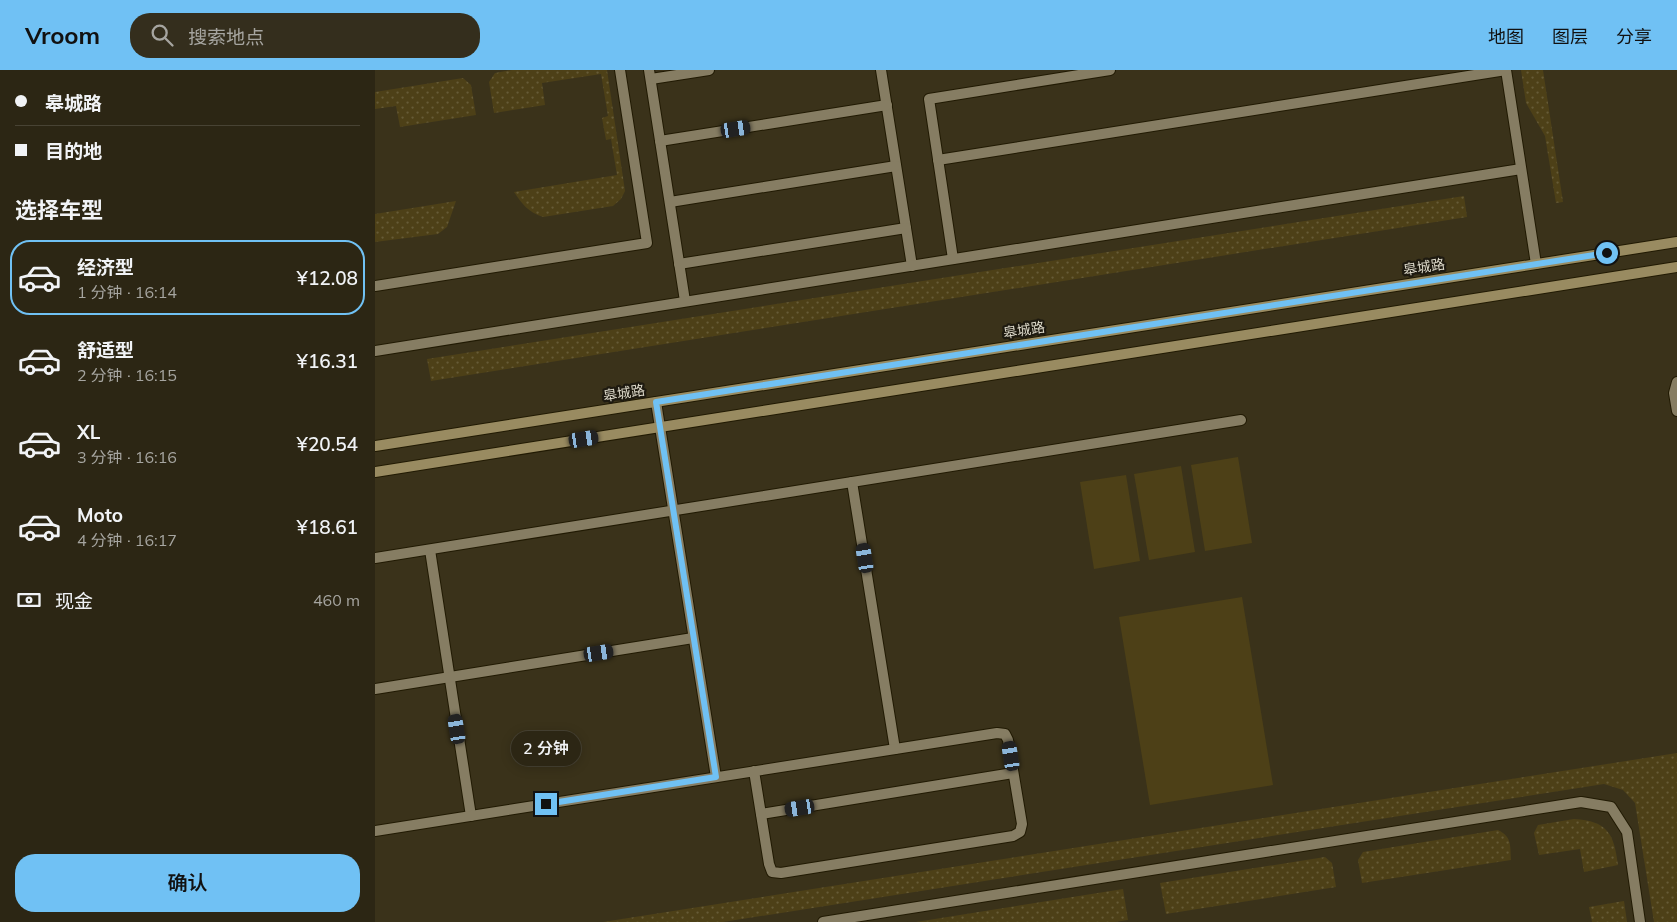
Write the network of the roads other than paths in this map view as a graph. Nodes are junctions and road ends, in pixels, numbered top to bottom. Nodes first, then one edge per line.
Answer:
1 (620, 70) edge
2 (709, 70) edge
3 (881, 70) edge
4 (1110, 70) edge
5 (1506, 70) edge
6 (650, 75) edge
7 (887, 106) junction
8 (660, 141) junction
9 (938, 160) junction
10 (896, 166) junction
11 (1521, 169) junction
12 (670, 202) junction
13 (906, 228) junction
14 (1677, 242) edge
15 (953, 259) junction
16 (679, 264) junction
17 (1536, 264) junction
18 (912, 266) junction
19 (1677, 267) edge
20 (375, 286) edge
21 (685, 302) junction
22 (375, 350) edge
23 (1677, 382) edge
24 (656, 402) junction
25 (1677, 410) edge
26 (1241, 420) dead end
27 (660, 427) junction
28 (375, 446) edge
29 (375, 472) edge
30 (852, 482) junction
31 (673, 511) junction
32 (429, 550) junction
33 (375, 558) edge
34 (693, 638) junction
35 (449, 677) junction
36 (375, 689) edge
37 (895, 749) junction
38 (754, 771) junction
39 (1013, 773) junction
40 (716, 777) junction
41 (761, 814) junction
42 (471, 816) junction
43 (375, 831) edge
44 (823, 922) edge
45 (1640, 922) edge

1 - 20 lane
2 - 6 lane
3 - 7 lane
4 - 9 lane
5 - 9 lane
5 - 11 lane
6 - 8 lane
7 - 8 lane
7 - 10 lane
8 - 12 lane
9 - 15 lane
10 - 12 lane
10 - 13 lane
11 - 15 lane
11 - 17 lane
12 - 16 lane
13 - 16 lane
13 - 18 lane
14 - 17 main road, 皋城路
15 - 18 lane
16 - 21 lane
17 - 24 main road, 皋城路
18 - 21 lane
19 - 27 main road
21 - 22 lane
23 - 25 lane
24 - 27 lane
24 - 28 main road, 皋城路
26 - 30 lane
27 - 29 main road
27 - 31 lane
30 - 31 lane
30 - 37 lane
31 - 32 lane
31 - 34 lane
32 - 33 lane
32 - 35 lane
34 - 35 lane
34 - 40 lane
35 - 36 lane
35 - 42 lane
37 - 38 lane
37 - 39 lane
38 - 40 lane
38 - 41 lane
39 - 41 lane
39 - 41 lane
40 - 42 lane
42 - 43 lane
44 - 45 lane

